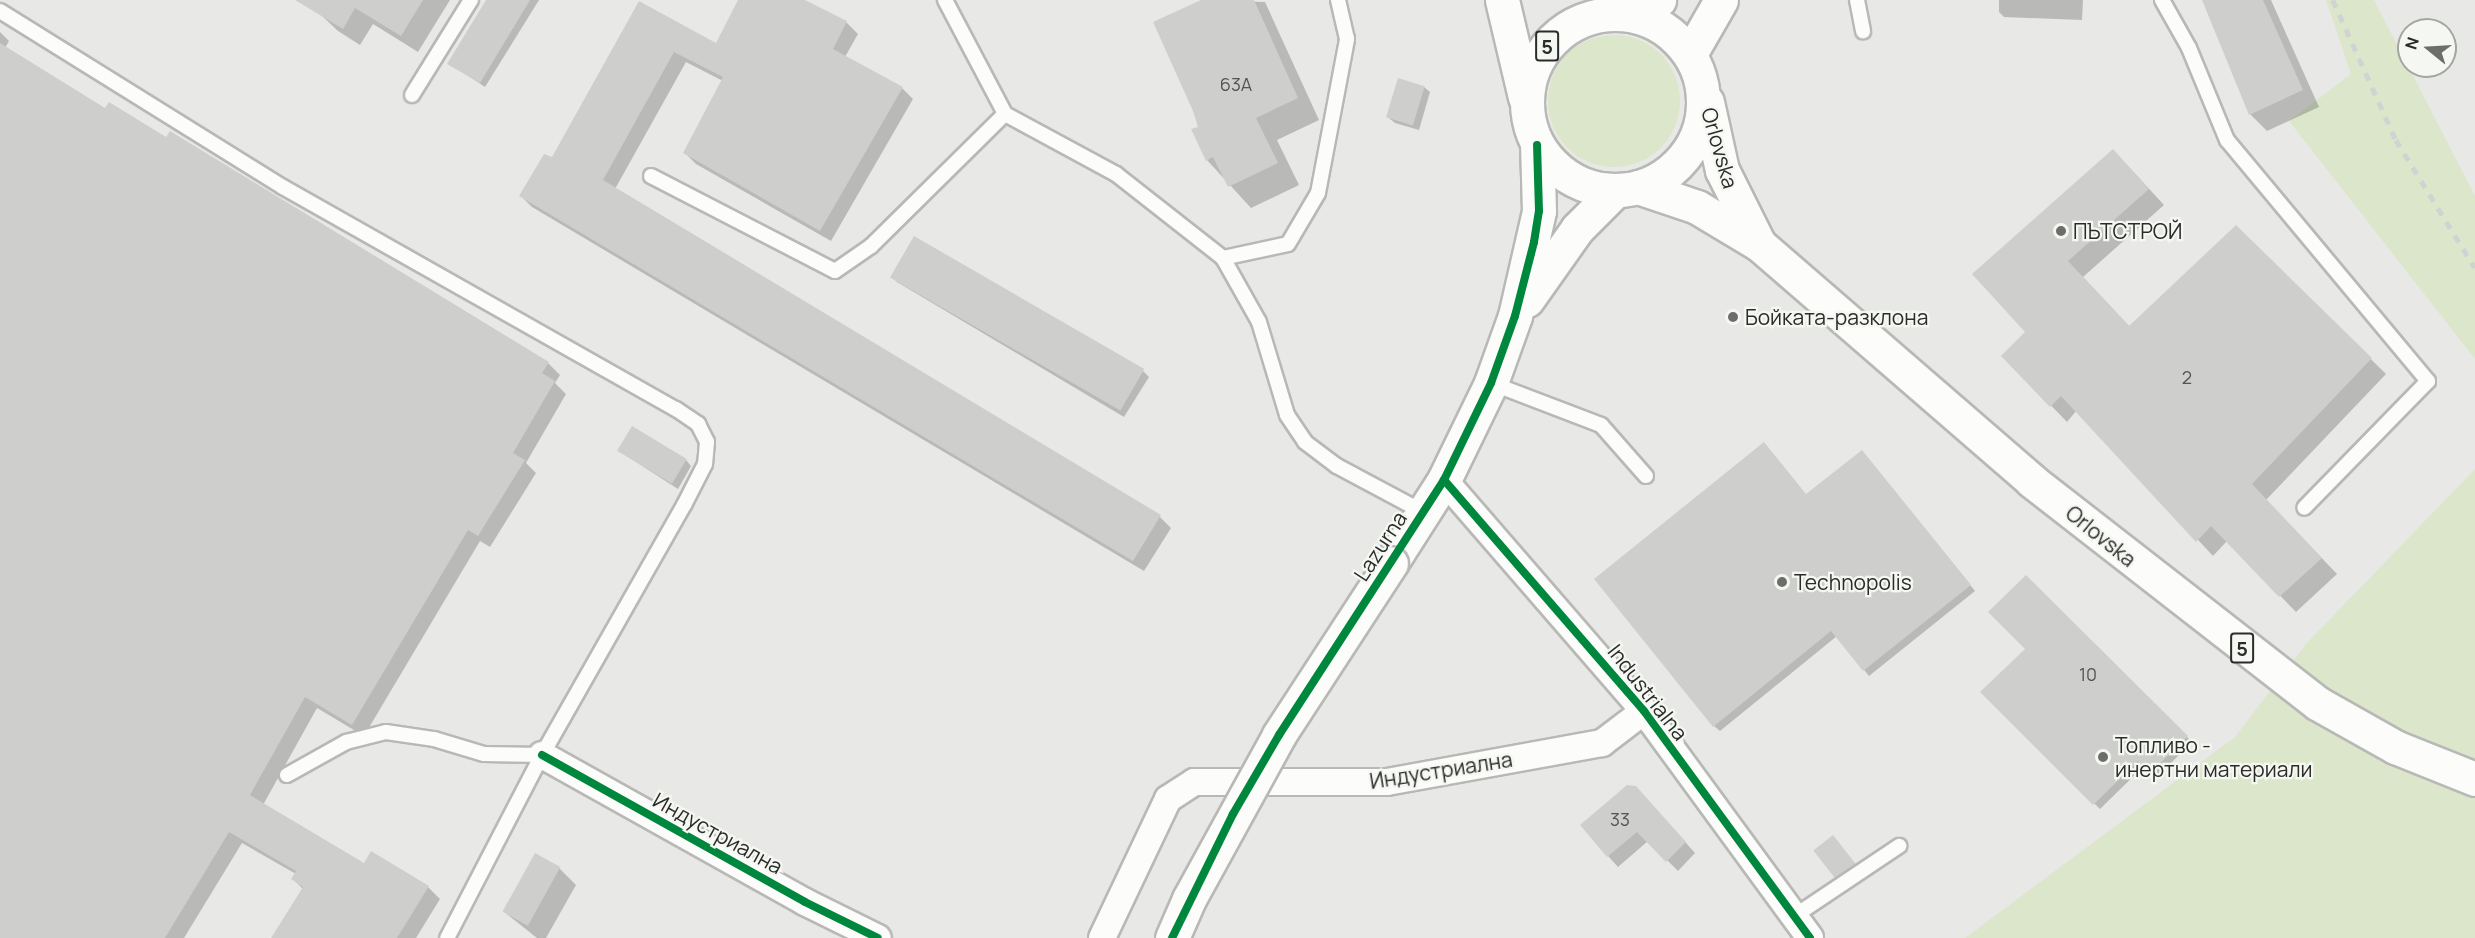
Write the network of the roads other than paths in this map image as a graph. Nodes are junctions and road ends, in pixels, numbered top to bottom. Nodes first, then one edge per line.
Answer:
1 (471, 0) edge
2 (945, 0) edge
3 (1338, 0) edge
4 (1502, 0) edge
5 (1721, 0) edge
6 (1857, 0) edge
7 (2162, 0) edge
8 (1627, 7) edge
9 (0, 11) edge
10 (1863, 31) dead end
11 (1696, 67) junction
12 (412, 95) dead end
13 (1527, 103) junction
14 (1005, 114) junction
15 (1538, 145) junction
16 (651, 176) dead end
17 (1626, 189) junction
18 (1760, 245) junction
19 (1222, 258) junction
20 (1515, 316) junction
21 (1491, 383) junction
22 (1646, 476) dead end
23 (1444, 480) junction
24 (2304, 508) dead end
25 (1423, 512) junction
26 (1644, 711) junction
27 (542, 755) junction
28 (287, 775) dead end
29 (2475, 779) edge
30 (1899, 846) dead end
31 (1793, 917) junction
32 (447, 938) edge
33 (878, 938) edge
34 (1102, 938) edge
35 (1172, 938) edge
36 (1809, 938) edge

1 - 12 lane
2 - 14 lane
3 - 19 lane
4 - 13 main road, 5
5 - 11 main road
6 - 10 lane
7 - 24 lane
8 - 11 main road, 5
8 - 13 main road, 5
9 - 27 lane
11 - 17 main road
11 - 18 main road, Orlovska / 5
13 - 15 main road, 5
14 - 16 lane
14 - 19 lane
15 - 17 main road, 5
15 - 20 main road, Lazurna
17 - 18 main road, Orlovska / 5
17 - 20 main road, Lazurna
18 - 29 main road, Orlovska / 5
19 - 25 lane
20 - 21 main road, Lazurna
21 - 22 lane
21 - 23 main road, Lazurna
23 - 25 main road, Lazurna
23 - 26 street, Industrialna
25 - 35 main road, Lazurna, bridge
26 - 31 street, Industrialna
26 - 34 street, Индустриална
27 - 28 lane
27 - 32 lane
27 - 33 street, Индустриална
30 - 31 lane
31 - 36 street, Industrialna

